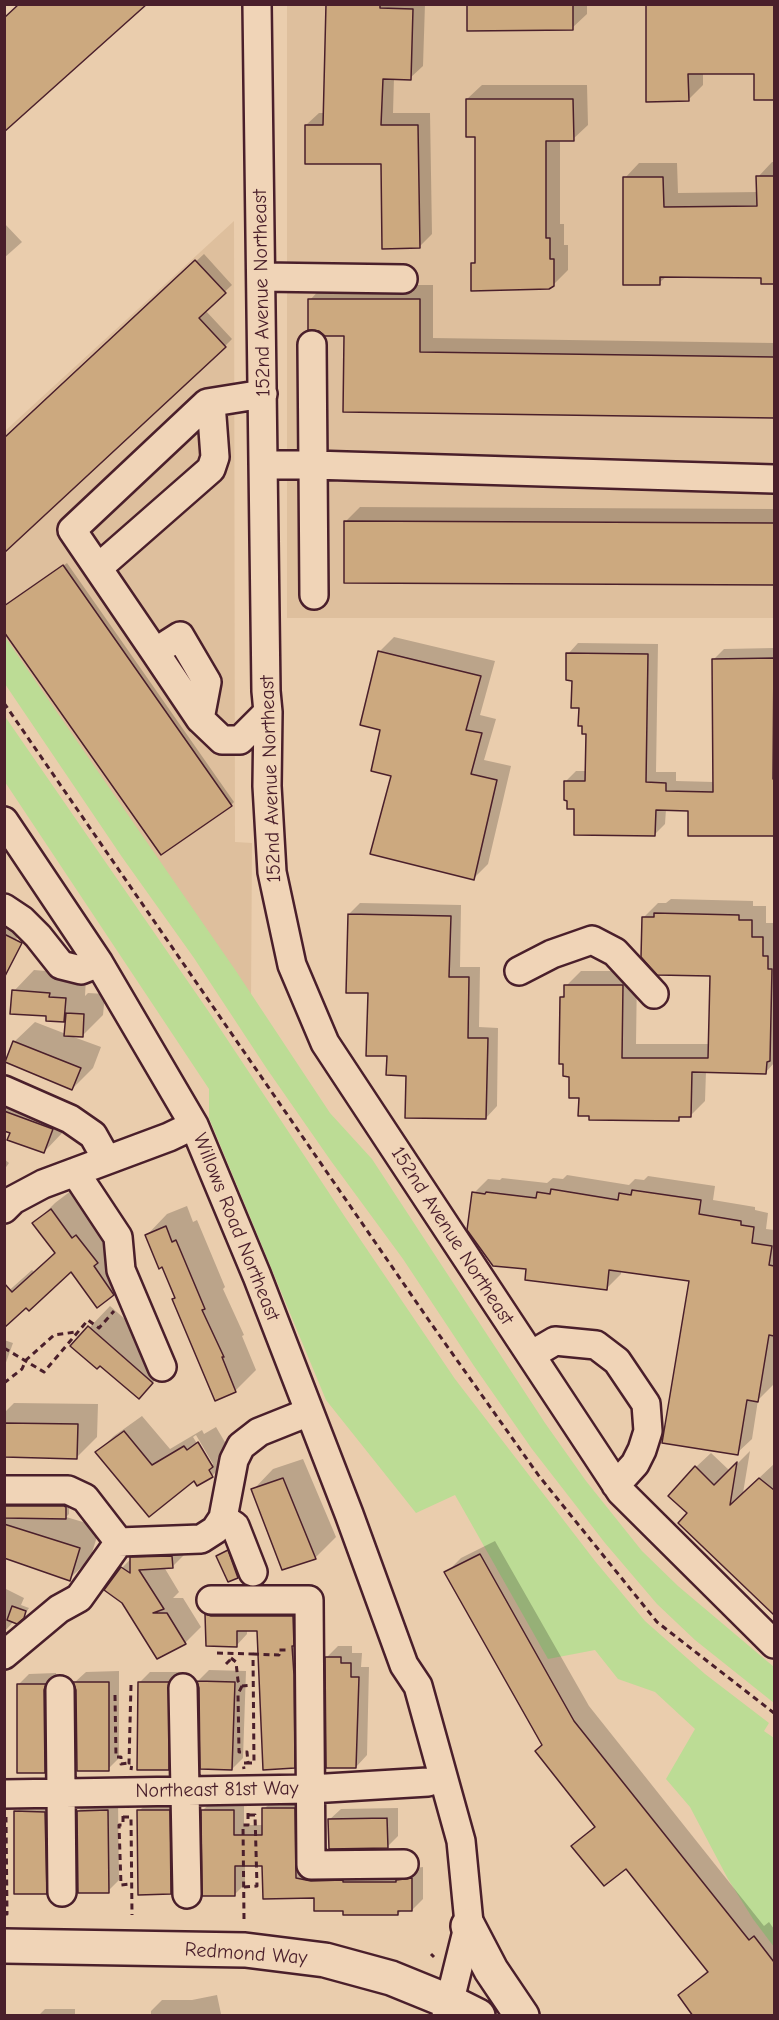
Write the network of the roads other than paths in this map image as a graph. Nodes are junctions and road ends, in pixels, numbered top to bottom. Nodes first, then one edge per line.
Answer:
1 (257, 4) edge
2 (262, 277) junction
3 (403, 279) dead end
4 (312, 345) dead end
5 (263, 394) junction
6 (211, 402) junction
7 (264, 465) junction
8 (313, 465) junction
9 (774, 479) edge
10 (98, 568) junction
11 (315, 595) dead end
12 (268, 712) junction
13 (4, 821) edge
14 (4, 908) edge
15 (99, 963) junction
16 (519, 971) dead end
17 (654, 994) dead end
18 (4, 1090) edge
19 (194, 1125) junction
20 (107, 1160) junction
21 (75, 1172) junction
22 (4, 1209) edge
23 (531, 1355) junction
24 (162, 1367) dead end
25 (309, 1412) junction
26 (616, 1485) junction
27 (4, 1490) edge
28 (223, 1518) junction
29 (119, 1542) junction
30 (253, 1572) dead end
31 (211, 1600) dead end
32 (774, 1644) edge
33 (4, 1655) edge
34 (404, 1665) junction
35 (183, 1688) dead end
36 (60, 1690) dead end
37 (428, 1782) junction
38 (310, 1789) junction
39 (185, 1791) junction
40 (61, 1793) junction
41 (5, 1802) edge
42 (404, 1864) dead end
43 (463, 1876) junction
44 (62, 1892) dead end
45 (186, 1894) dead end
46 (468, 1926) junction
47 (4, 1946) edge
48 (458, 2011) edge
49 (522, 2016) edge

1 - 2 street, 152nd Avenue Northeast
2 - 3 street
2 - 5 street, 152nd Avenue Northeast
4 - 8 street
5 - 6 street
5 - 7 street, 152nd Avenue Northeast
6 - 10 street
6 - 10 street
7 - 8 street
7 - 12 street, 152nd Avenue Northeast
8 - 9 street
8 - 11 street
10 - 12 street
12 - 23 street, 152nd Avenue Northeast
13 - 15 street, Willows Road Northeast
14 - 15 street
15 - 19 street, Willows Road Northeast
16 - 17 street
18 - 20 street
19 - 20 street
19 - 25 street, Willows Road Northeast
20 - 21 street
21 - 22 street
21 - 24 street
23 - 26 street, 152nd Avenue Northeast
23 - 26 street
25 - 28 street
25 - 34 street, Willows Road Northeast
26 - 32 street, 152nd Avenue Northeast
27 - 29 street
28 - 29 street
28 - 30 street
29 - 33 street
31 - 38 street
34 - 37 street, Willows Road Northeast
34 - 43 street, Willows Road Northeast
35 - 39 street
36 - 40 street
37 - 38 street, Northeast 81st Way
37 - 43 street, Willows Road Northeast
38 - 39 street, Northeast 81st Way
38 - 42 street
39 - 40 street, Northeast 81st Way
39 - 45 street
40 - 41 street, Northeast 81st Way
40 - 44 street
43 - 46 street, Willows Road Northeast
46 - 48 street, Willows Road Northeast
46 - 49 main road
47 - 48 main road, Redmond Way

